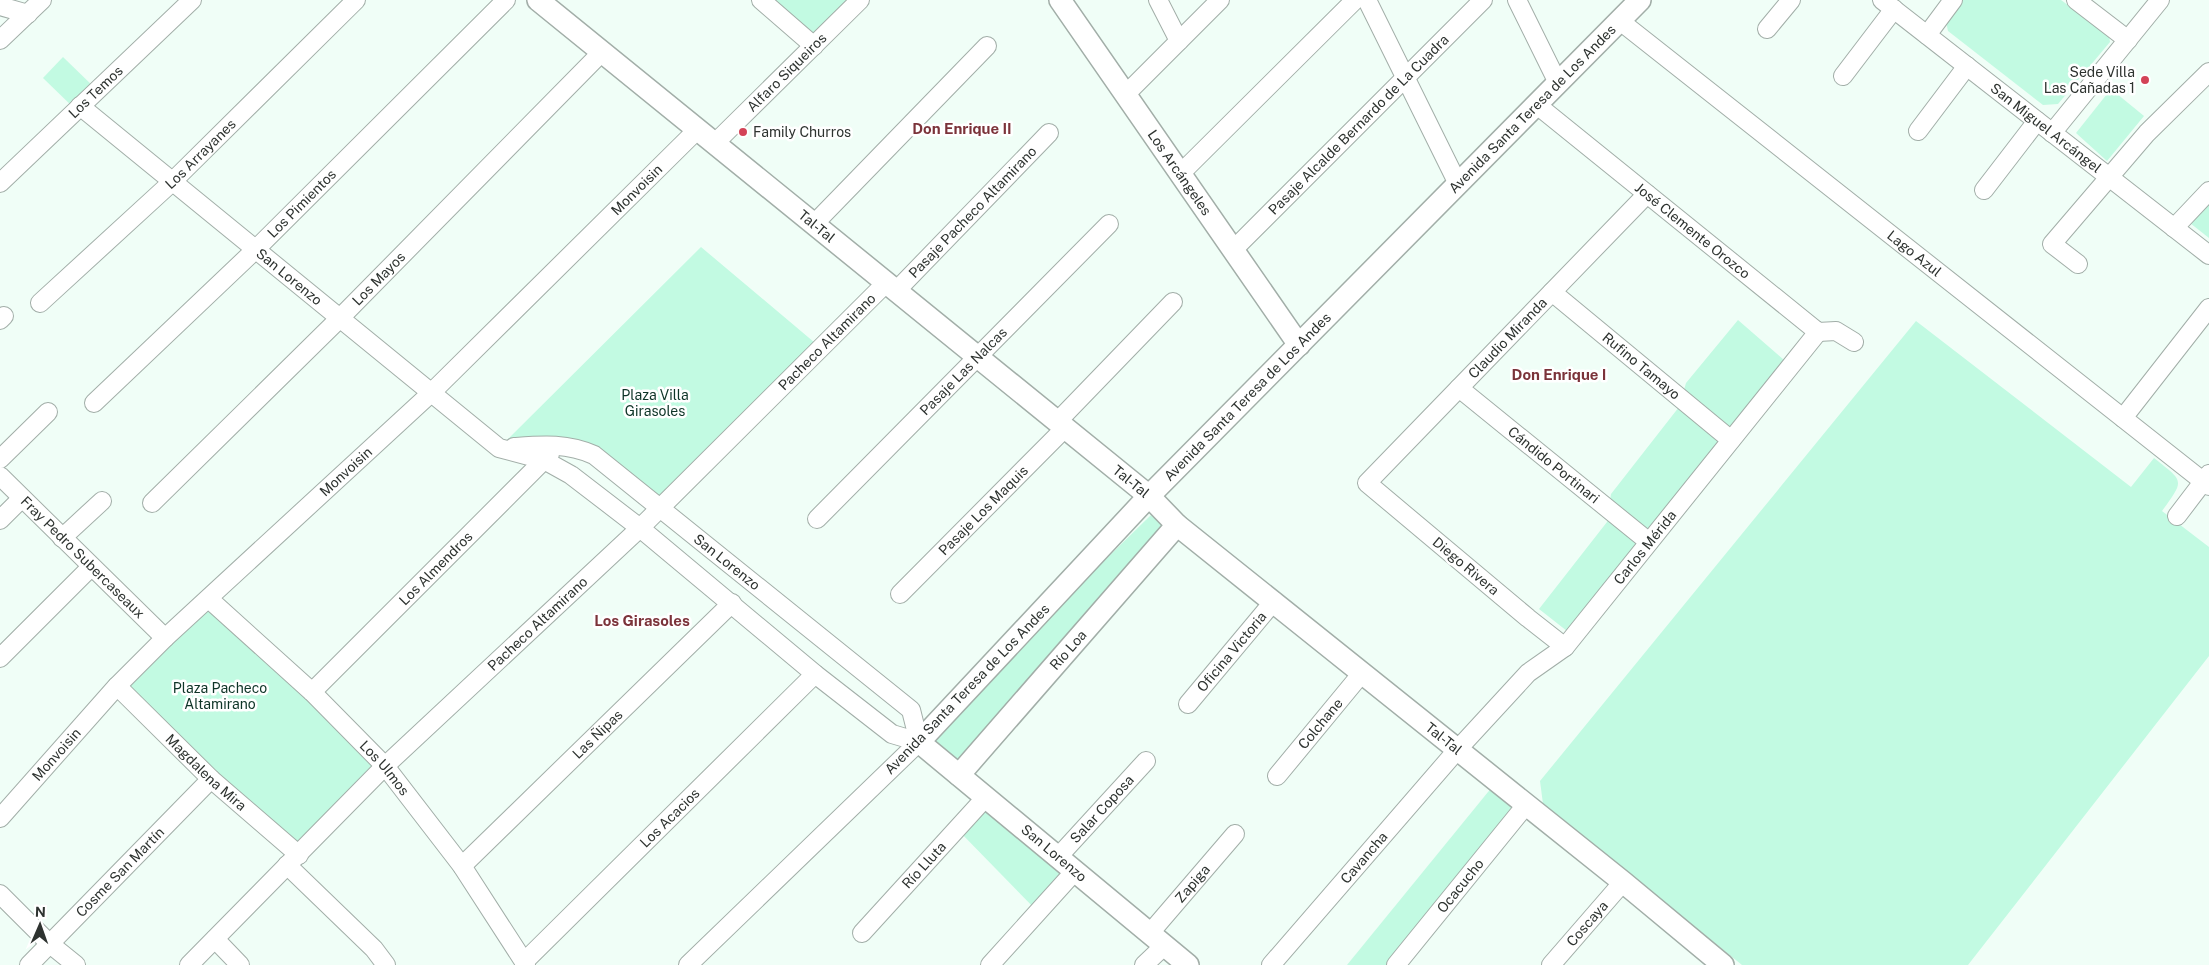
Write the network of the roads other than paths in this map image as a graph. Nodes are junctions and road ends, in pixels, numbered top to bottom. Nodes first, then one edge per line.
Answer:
1 (42, 0) edge
2 (192, 0) edge
3 (356, 0) edge
4 (506, 0) edge
5 (538, 0) edge
6 (761, 0) edge
7 (860, 0) edge
8 (1060, 0) edge
9 (1158, 0) edge
10 (1220, 0) edge
11 (1355, 0) edge
12 (1367, 0) edge
13 (1483, 0) edge
14 (1516, 0) edge
15 (1640, 0) edge
16 (1791, 0) edge
17 (1953, 0) edge
18 (2076, 0) edge
19 (2160, 0) edge
20 (1888, 4) edge
21 (0, 6) edge
22 (28, 14) junction
23 (1620, 21) junction
24 (1767, 29) dead end
25 (1927, 34) junction
26 (0, 40) edge
27 (2128, 40) junction
28 (1179, 41) junction
29 (814, 46) junction
30 (987, 46) dead end
31 (602, 52) junction
32 (1967, 66) junction
33 (2209, 72) edge
34 (1843, 76) dead end
35 (1406, 77) junction
36 (1558, 83) junction
37 (1126, 94) junction
38 (1536, 105) junction
39 (80, 106) junction
40 (2037, 121) junction
41 (697, 130) junction
42 (1918, 131) dead end
43 (1049, 133) dead end
44 (2052, 133) junction
45 (714, 144) junction
46 (1181, 173) junction
47 (2109, 177) junction
48 (172, 182) junction
49 (0, 183) edge
50 (1458, 184) junction
51 (1984, 190) dead end
52 (2209, 192) edge
53 (1646, 194) junction
54 (814, 224) junction
55 (1109, 224) dead end
56 (2174, 228) junction
57 (1234, 249) junction
58 (255, 250) junction
59 (2209, 255) edge
60 (2078, 264) dead end
61 (891, 287) junction
62 (1552, 292) junction
63 (1173, 302) dead end
64 (40, 303) dead end
65 (2209, 308) edge
66 (339, 319) junction
67 (1818, 332) junction
68 (1854, 342) dead end
69 (1299, 345) junction
70 (978, 358) junction
71 (1459, 388) junction
72 (430, 394) junction
73 (94, 403) dead end
74 (48, 412) dead end
75 (2124, 418) junction
76 (1061, 425) junction
77 (1731, 440) junction
78 (560, 445) junction
79 (499, 448) junction
80 (0, 459) edge
81 (544, 460) junction
82 (0, 476) edge
83 (2207, 481) edge
84 (1367, 483) joint
85 (1149, 496) junction
86 (22, 498) junction
87 (102, 501) dead end
88 (152, 503) dead end
89 (660, 508) junction
90 (2177, 516) dead end
91 (817, 519) dead end
92 (0, 520) edge
93 (1177, 525) junction
94 (640, 528) junction
95 (62, 538) junction
96 (1649, 542) junction
97 (90, 567) junction
98 (900, 594) dead end
99 (209, 599) junction
100 (1274, 601) junction
101 (732, 603) junction
102 (165, 638) junction
103 (1566, 647) junction
104 (0, 658) edge
105 (1362, 673) junction
106 (815, 674) junction
107 (116, 686) junction
108 (312, 692) junction
109 (1188, 704) dead end
110 (919, 742) junction
111 (1458, 749) junction
112 (1146, 761) dead end
113 (385, 766) junction
114 (959, 775) junction
115 (1277, 776) dead end
116 (211, 779) junction
117 (986, 797) junction
118 (1526, 806) junction
119 (0, 818) edge
120 (1235, 834) dead end
121 (1058, 857) junction
122 (293, 860) junction
123 (462, 866) junction
124 (1076, 871) junction
125 (1623, 882) junction
126 (0, 894) edge
127 (862, 932) dead end
128 (215, 939) junction
129 (1157, 939) junction
130 (50, 944) junction
131 (1713, 962) edge
132 (525, 964) edge
133 (29, 965) edge
134 (76, 965) edge
135 (189, 965) edge
136 (240, 965) edge
137 (386, 965) edge
138 (688, 965) edge
139 (990, 965) edge
140 (1144, 965) edge
141 (1188, 965) edge
142 (1271, 965) edge
143 (1396, 965) edge
144 (1551, 965) edge

1 - 22 street
2 - 39 street, Los Temos
3 - 48 street, Los Arrayanes
4 - 58 street, Los Pimientos
5 - 31 street, Tal-Tal
6 - 29 street
7 - 29 street, Alfaro Siqueiros
8 - 37 street, Los Arcángeles
9 - 28 street
10 - 28 street
11 - 46 street
12 - 35 street
13 - 35 street, Pasaje Alcalde Bernardo de La Cuadra
14 - 36 street
15 - 23 street, Avenida Santa Teresa de Los Andes
16 - 24 street
17 - 25 street
18 - 27 street
19 - 27 street
20 - 25 street, San Miguel Arcángel
20 - 34 street
21 - 22 street
22 - 26 street
23 - 36 street, Avenida Santa Teresa de Los Andes
23 - 75 street, Lago Azul
25 - 32 street, San Miguel Arcángel
27 - 44 street
28 - 37 street
29 - 45 street, Alfaro Siqueiros
30 - 54 street
31 - 41 street, Tal-Tal
31 - 66 street, Los Mayos
32 - 40 street, San Miguel Arcángel
32 - 42 street
33 - 47 street
35 - 50 street
35 - 57 street, Pasaje Alcalde Bernardo de La Cuadra
36 - 38 street, Avenida Santa Teresa de Los Andes
37 - 46 street, Los Arcángeles
38 - 50 street, Avenida Santa Teresa de Los Andes
38 - 53 street, José Clemente Orozco
39 - 48 street, San Lorenzo
39 - 49 street, Los Temos
40 - 44 street, San Miguel Arcángel
40 - 51 street
41 - 45 street, Tal-Tal
41 - 72 street, Monvoisin
43 - 61 street, Pasaje Pacheco Altamirano
44 - 47 street, San Miguel Arcángel
45 - 54 street, Tal-Tal
46 - 57 street, Los Arcángeles
47 - 56 street, San Miguel Arcángel
47 - 60 street
48 - 58 street, San Lorenzo
48 - 64 street, Los Arrayanes
50 - 69 street, Avenida Santa Teresa de Los Andes
52 - 56 street
53 - 62 street, Claudio Miranda
53 - 67 street, José Clemente Orozco
54 - 61 street, Tal-Tal
55 - 70 street, Pasaje Las Nalcas
56 - 59 street, San Miguel Arcángel
57 - 69 street, Los Arcángeles
58 - 66 street, San Lorenzo
58 - 73 street, Los Pimientos
61 - 70 street, Tal-Tal
61 - 89 street, Pacheco Altamirano
62 - 71 street, Claudio Miranda
62 - 77 street, Rufino Tamayo
63 - 76 street, Pasaje Los Maquis
65 - 75 street
66 - 72 street, San Lorenzo
66 - 88 street, Los Mayos
67 - 68 street
67 - 77 street, Carlos Mérida
69 - 85 street, Avenida Santa Teresa de Los Andes
70 - 76 street, Tal-Tal
70 - 91 street, Pasaje Las Nalcas
71 - 84 street, Claudio Miranda
71 - 96 street, Cándido Portinari
72 - 79 street, San Lorenzo
72 - 99 street, Monvoisin
74 - 80 street
75 - 83 street, Lago Azul
76 - 85 street, Tal-Tal
76 - 98 street, Pasaje Los Maquis
77 - 96 street, Carlos Mérida
78 - 79 street, San Lorenzo
78 - 81 street, Los Almendros
78 - 89 street, San Lorenzo
79 - 81 street, San Lorenzo
81 - 94 street, San Lorenzo
81 - 108 street, Los Almendros
82 - 86 street, Fray Pedro Subercaseaux
83 - 90 street
84 - 103 street, Diego Rivera
85 - 93 street, Tal-Tal
85 - 110 street, Avenida Santa Teresa de Los Andes
86 - 92 street
86 - 95 street, Fray Pedro Subercaseaux
87 - 95 street
89 - 94 street, Pacheco Altamirano
89 - 110 street, San Lorenzo
93 - 100 street, Tal-Tal
93 - 114 street, Río Loa
94 - 101 street, San Lorenzo
94 - 113 street, Pacheco Altamirano
95 - 97 street, Fray Pedro Subercaseaux
96 - 103 street, Carlos Mérida
97 - 102 street, Fray Pedro Subercaseaux
97 - 104 street
99 - 102 street, Monvoisin
99 - 108 street, Los Ulmos
100 - 105 street, Tal-Tal
100 - 109 street, Oficina Victoria
101 - 106 street, San Lorenzo
101 - 123 street, Las Ñipas
102 - 107 street, Monvoisin
103 - 111 street, Carlos Mérida
105 - 111 street, Tal-Tal
105 - 115 street, Colchane
106 - 110 street, San Lorenzo
106 - 132 street, Los Acacios
107 - 116 street, Magdalena Mira
107 - 119 street, Monvoisin
108 - 113 street, Los Ulmos
110 - 114 street, San Lorenzo
110 - 138 street, Avenida Santa Teresa de Los Andes
111 - 118 street, Tal-Tal
111 - 142 street, Cavancha
112 - 121 street, Salar Coposa
113 - 122 street, Pacheco Altamirano
113 - 123 street, Los Ulmos
114 - 117 street, San Lorenzo
116 - 122 street, Magdalena Mira
116 - 130 street, Cosme San Martín
117 - 121 street, San Lorenzo
117 - 127 street, Río Lluta
118 - 125 street, Tal-Tal
118 - 143 street, Ocacucho
120 - 129 street, Zapiga
121 - 124 street, San Lorenzo
122 - 128 street, Pacheco Altamirano
122 - 137 street, Magdalena Mira
123 - 132 street, Los Ulmos
124 - 129 street, San Lorenzo
124 - 139 street
125 - 131 street, Tal-Tal
125 - 144 street, Coscaya
126 - 130 street
128 - 135 street, Pacheco Altamirano
128 - 136 street
129 - 140 street, Zapiga
129 - 141 street, San Lorenzo
130 - 133 street, Cosme San Martín
130 - 134 street

